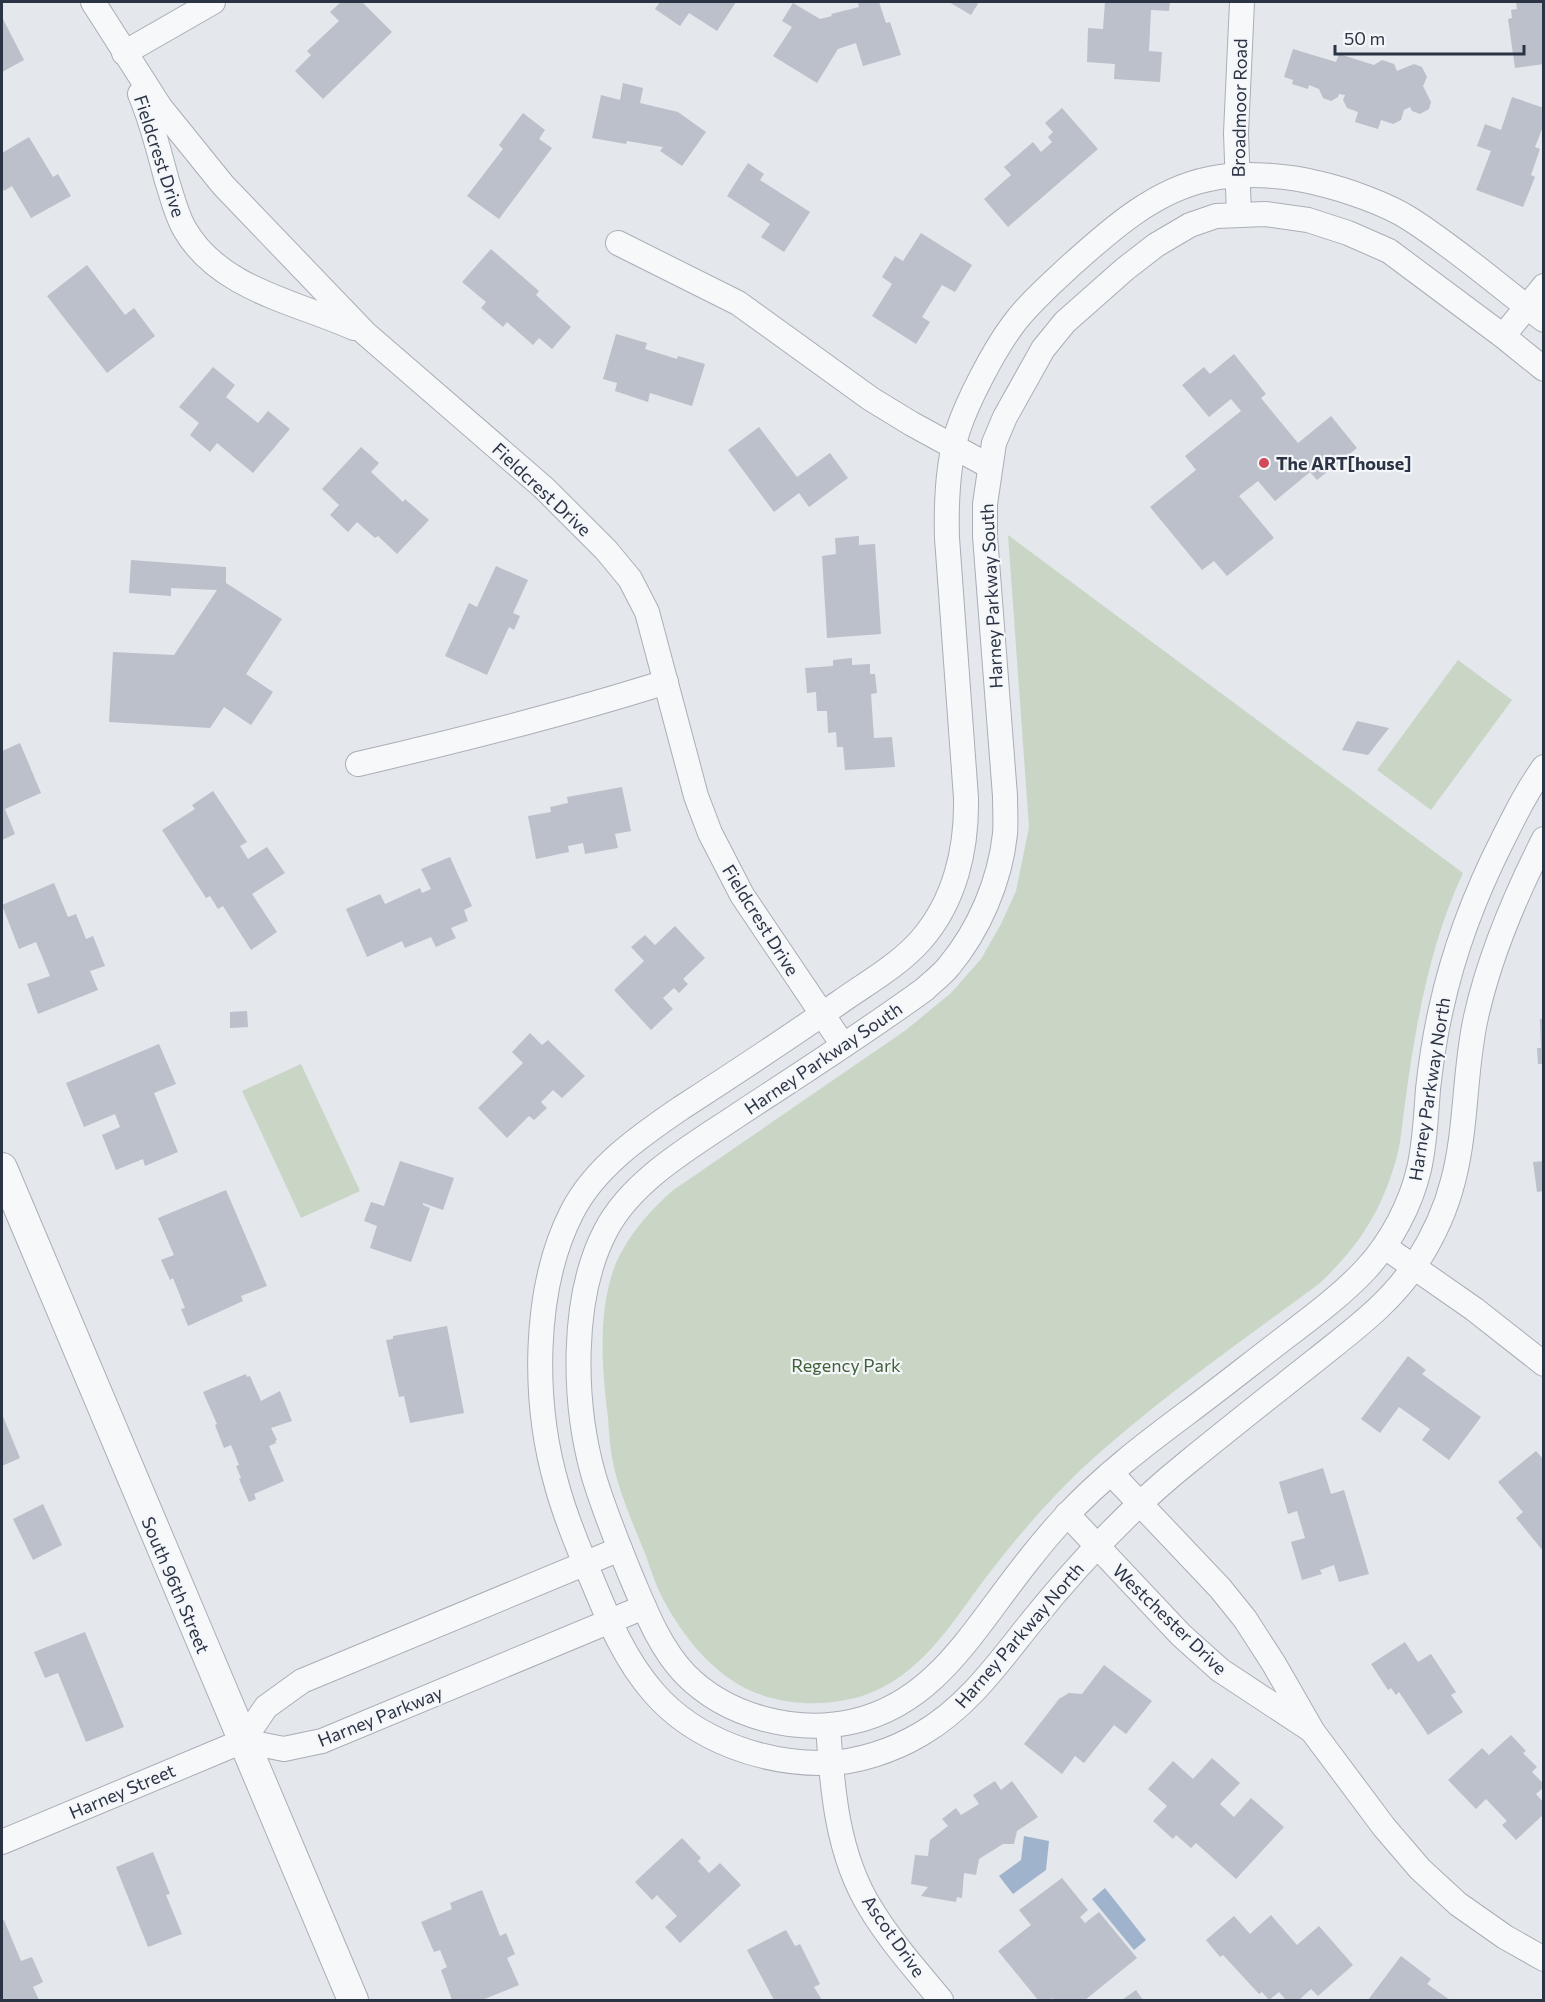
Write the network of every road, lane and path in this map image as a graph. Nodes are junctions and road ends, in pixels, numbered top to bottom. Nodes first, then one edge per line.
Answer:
1 (93, 2) edge
2 (213, 2) edge
3 (1242, 2) edge
4 (124, 52) junction
5 (1237, 176) junction
6 (1239, 215) junction
7 (618, 243) dead end
8 (1544, 286) edge
9 (1535, 314) edge
10 (365, 333) junction
11 (1503, 336) junction
12 (1540, 359) edge
13 (955, 447) junction
14 (989, 466) junction
15 (666, 682) junction
16 (358, 764) dead end
17 (1544, 767) edge
18 (1544, 839) edge
19 (1499, 846) junction
20 (1538, 864) edge
21 (822, 1014) junction
22 (843, 1045) junction
23 (2, 1168) edge
24 (1385, 1246) junction
25 (1415, 1266) junction
26 (1544, 1364) edge
27 (1111, 1473) junction
28 (1139, 1503) junction
29 (1067, 1514) junction
30 (1096, 1547) junction
31 (620, 1549) junction
32 (585, 1563) junction
33 (644, 1607) junction
34 (610, 1622) junction
35 (828, 1726) junction
36 (1313, 1732) junction
37 (243, 1741) junction
38 (831, 1763) junction
39 (2, 1842) edge
40 (1544, 1959) edge
41 (353, 2001) edge
42 (941, 2001) edge

1 - 4 street, Fieldcrest Drive
2 - 4 street
3 - 5 street, Broadmoor Road
4 - 10 street, Fieldcrest Drive
4 - 10 street, Fieldcrest Drive
5 - 6 street, Broadmoor Road
5 - 9 street, Harney Parkway South
5 - 13 street, Harney Parkway South
6 - 11 street, Harney Parkway South
6 - 14 street, Harney Parkway South
7 - 13 street
8 - 9 street
9 - 11 street
10 - 15 street, Fieldcrest Drive
11 - 12 street
13 - 14 street
13 - 21 street, Harney Parkway South
14 - 22 street, Harney Parkway South
15 - 16 street
15 - 21 street, Fieldcrest Drive
17 - 19 street, Harney Parkway North
18 - 20 street, Harney Parkway North
19 - 20 street
19 - 24 street, Harney Parkway North
20 - 25 street, Harney Parkway North
21 - 22 street, Fieldcrest Drive
21 - 32 street, Harney Parkway South
22 - 31 street, Harney Parkway South
23 - 37 street, South 96th Street
24 - 25 street
24 - 27 street, Harney Parkway North
25 - 26 street
25 - 28 street, Harney Parkway North
27 - 28 street, Westchester Drive
27 - 29 street, Harney Parkway North
28 - 30 street, Harney Parkway North
28 - 36 street, Westchester Drive
29 - 30 street, Westchester Drive
29 - 35 street, Harney Parkway North
30 - 36 street, Westchester Drive
30 - 38 street, Harney Parkway North
31 - 32 street
31 - 33 street, Harney Parkway South
32 - 34 street, Harney Parkway North
32 - 37 street
33 - 34 street, Harney Parkway
33 - 35 street, Harney Parkway North
34 - 37 street, Harney Parkway
34 - 38 street, Harney Parkway North
35 - 38 street, Ascot Drive
36 - 40 street, Westchester Drive
37 - 39 street, Harney Street
37 - 41 street, South 96th Street
38 - 42 street, Ascot Drive

